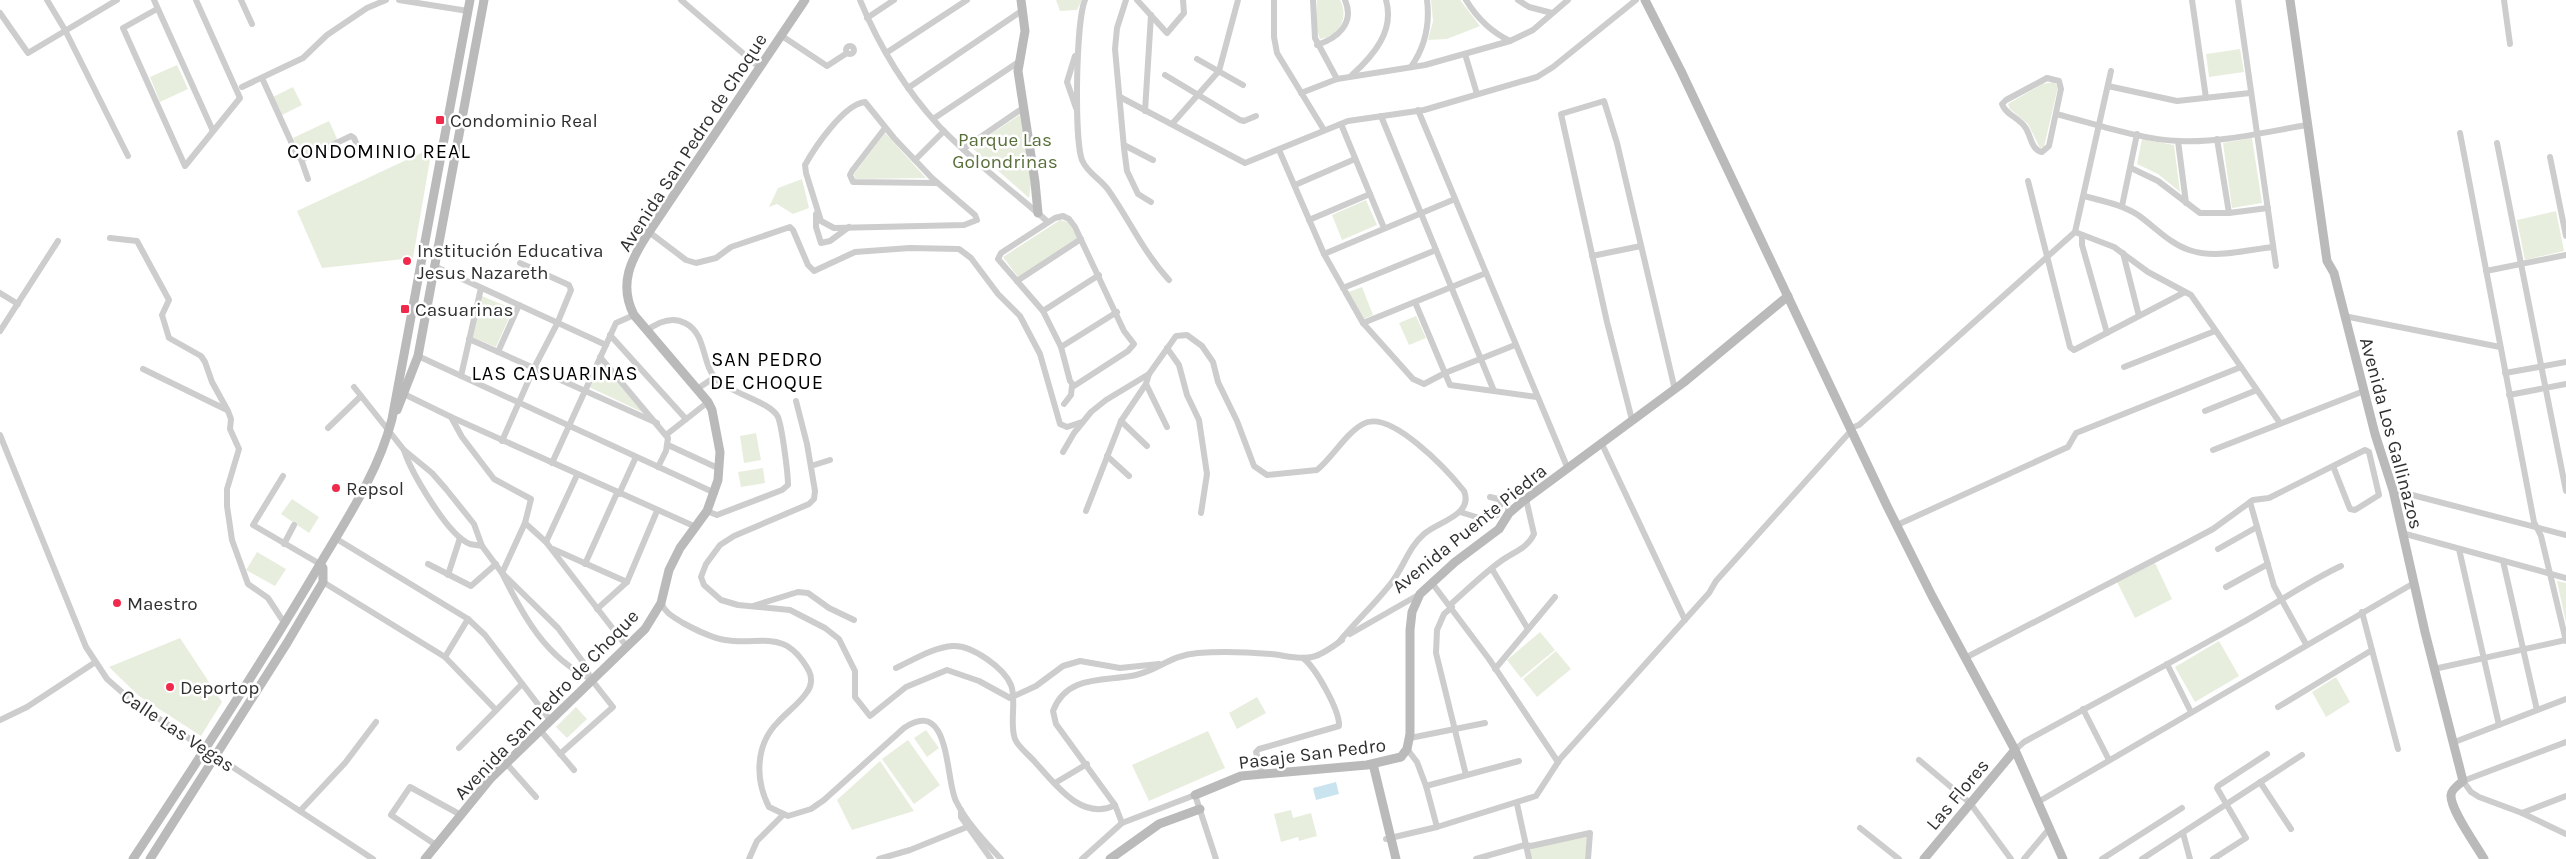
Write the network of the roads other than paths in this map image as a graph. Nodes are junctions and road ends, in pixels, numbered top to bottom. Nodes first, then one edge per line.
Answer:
1 (47, 0) edge
2 (116, 0) edge
3 (154, 0) edge
4 (196, 0) edge
5 (241, 0) edge
6 (386, 0) edge
7 (399, 0) edge
8 (470, 0) edge
9 (484, 0) edge
10 (681, 0) edge
11 (805, 0) edge
12 (860, 0) edge
13 (894, 0) edge
14 (966, 0) edge
15 (1021, 0) edge
16 (1085, 0) edge
17 (1126, 0) edge
18 (1137, 0) edge
19 (1183, 0) edge
20 (1238, 0) edge
21 (1274, 0) edge
22 (1313, 0) edge
23 (1345, 0) edge
24 (1386, 0) edge
25 (1427, 0) edge
26 (1466, 0) edge
27 (1518, 0) edge
28 (1568, 0) edge
29 (1636, 0) edge
30 (1645, 0) edge
31 (2192, 0) edge
32 (2238, 0) edge
33 (2290, 0) edge
34 (2504, 0) edge
35 (157, 8) junction
36 (468, 10) junction
37 (1023, 10) junction
38 (1552, 13) junction
39 (1151, 15) junction
40 (1, 16) edge
41 (867, 18) junction
42 (252, 24) dead end
43 (65, 30) junction
44 (782, 36) junction
45 (1510, 41) junction
46 (2510, 44) dead end
47 (1317, 45) junction
48 (1078, 48) junction
49 (847, 53) dead end
50 (886, 54) junction
51 (1465, 54) junction
52 (1196, 59) dead end
53 (1020, 61) junction
54 (760, 68) junction
55 (1412, 68) junction
56 (2111, 71) dead end
57 (1219, 72) junction
58 (1165, 74) dead end
59 (1352, 75) junction
60 (262, 78) junction
61 (1337, 79) junction
62 (1243, 85) dead end
63 (2108, 86) junction
64 (242, 87) dead end
65 (908, 88) junction
66 (1301, 93) junction
67 (2250, 93) junction
68 (1476, 94) junction
69 (1198, 95) junction
70 (1120, 97) junction
71 (2206, 98) junction
72 (1023, 108) junction
73 (1145, 110) junction
74 (1418, 110) junction
75 (2056, 114) junction
76 (1079, 116) junction
77 (1256, 116) dead end
78 (1381, 116) junction
79 (933, 119) junction
80 (1172, 124) junction
81 (1341, 124) junction
82 (2099, 125) junction
83 (2307, 125) junction
84 (886, 128) junction
85 (1324, 130) junction
86 (944, 131) junction
87 (213, 132) junction
88 (2256, 133) junction
89 (2460, 133) dead end
90 (2137, 134) junction
91 (2217, 139) junction
92 (2178, 141) junction
93 (2497, 143) dead end
94 (1124, 145) junction
95 (963, 149) junction
96 (1279, 150) junction
97 (360, 151) dead end
98 (128, 156) dead end
99 (2550, 157) dead end
100 (301, 159) junction
101 (1355, 159) junction
102 (915, 160) junction
103 (1153, 160) dead end
104 (2131, 168) junction
105 (308, 179) dead end
106 (2028, 181) dead end
107 (937, 182) junction
108 (1294, 185) junction
109 (1370, 194) junction
110 (2084, 196) junction
111 (1455, 199) junction
112 (1151, 202) dead end
113 (2186, 203) junction
114 (2122, 206) junction
115 (2268, 208) junction
116 (816, 211) junction
117 (1038, 213) junction
118 (1421, 213) junction
119 (2229, 213) junction
120 (1309, 220) junction
121 (1048, 222) junction
122 (850, 226) junction
123 (1384, 228) junction
124 (649, 232) junction
125 (2074, 232) junction
126 (2082, 235) junction
127 (2566, 236) edge
128 (110, 238) dead end
129 (1081, 239) junction
130 (58, 241) dead end
131 (1641, 246) junction
132 (2273, 247) junction
133 (1436, 250) junction
134 (2123, 253) junction
135 (1324, 254) junction
136 (2566, 255) edge
137 (1592, 256) junction
138 (2048, 256) junction
139 (520, 263) dead end
140 (2521, 264) junction
141 (434, 266) junction
142 (2276, 266) dead end
143 (2486, 271) junction
144 (1486, 273) junction
145 (1099, 275) junction
146 (1170, 280) dead end
147 (1016, 281) junction
148 (1451, 287) junction
149 (481, 288) junction
150 (1343, 288) junction
151 (2185, 292) junction
152 (0, 293) edge
153 (1788, 296) junction
154 (1415, 302) junction
155 (18, 304) junction
156 (519, 305) junction
157 (1043, 311) junction
158 (1117, 312) junction
159 (634, 315) junction
160 (2139, 316) junction
161 (2344, 316) junction
162 (557, 324) junction
163 (1362, 324) junction
164 (0, 331) edge
165 (646, 331) junction
166 (2215, 331) junction
167 (2106, 333) junction
168 (610, 335) junction
169 (470, 339) junction
170 (606, 345) junction
171 (1515, 345) junction
172 (2500, 347) junction
173 (1062, 348) junction
174 (1167, 348) junction
175 (498, 352) junction
176 (418, 356) junction
177 (600, 358) junction
178 (1480, 359) junction
179 (2566, 362) edge
180 (2542, 366) junction
181 (2124, 367) dead end
182 (2240, 367) junction
183 (143, 368) dead end
184 (534, 368) junction
185 (1445, 373) junction
186 (2505, 373) junction
187 (1149, 374) junction
188 (461, 376) junction
189 (714, 377) junction
190 (1146, 384) junction
191 (2566, 384) edge
192 (1072, 386) junction
193 (354, 388) dead end
194 (2546, 388) junction
195 (697, 389) junction
196 (1674, 390) junction
197 (2257, 390) junction
198 (585, 391) junction
199 (1494, 391) junction
200 (2364, 391) junction
201 (404, 394) junction
202 (2509, 395) junction
203 (361, 396) junction
204 (1537, 397) junction
205 (796, 400) dead end
206 (708, 402) junction
207 (518, 403) junction
208 (1064, 404) dead end
209 (228, 411) junction
210 (2205, 411) dead end
211 (451, 417) junction
212 (392, 419) junction
213 (686, 419) junction
214 (1632, 420) junction
215 (1082, 422) junction
216 (1121, 422) junction
217 (657, 423) junction
218 (2280, 424) junction
219 (569, 426) junction
220 (1167, 427) dead end
221 (328, 428) dead end
222 (1851, 428) junction
223 (389, 431) junction
224 (0, 435) edge
225 (666, 435) junction
226 (502, 441) junction
227 (1601, 442) junction
228 (668, 445) junction
229 (1147, 446) dead end
230 (404, 450) junction
231 (2213, 450) dead end
232 (1064, 452) dead end
233 (1107, 456) junction
234 (636, 457) junction
235 (830, 460) dead end
236 (552, 463) junction
237 (811, 466) junction
238 (2333, 466) junction
239 (658, 467) junction
240 (720, 468) junction
241 (1568, 469) junction
242 (577, 475) junction
243 (283, 476) dead end
244 (1129, 476) dead end
245 (2393, 490) junction
246 (2566, 491) edge
247 (715, 493) junction
248 (618, 494) junction
249 (1490, 497) dead end
250 (1526, 499) junction
251 (1502, 500) junction
252 (2250, 502) junction
253 (1086, 510) dead end
254 (657, 511) junction
255 (707, 511) junction
256 (1201, 512) dead end
257 (1460, 512) junction
258 (1509, 513) junction
259 (524, 523) junction
260 (294, 525) dead end
261 (1897, 525) junction
262 (2536, 526) junction
263 (696, 527) junction
264 (2257, 527) junction
265 (2402, 534) junction
266 (2566, 535) edge
267 (335, 538) junction
268 (460, 538) junction
269 (546, 542) junction
270 (284, 544) junction
271 (482, 546) junction
272 (552, 548) junction
273 (2218, 549) dead end
274 (2459, 549) junction
275 (2502, 561) junction
276 (320, 564) junction
277 (428, 564) dead end
278 (496, 564) junction
279 (586, 564) junction
280 (2268, 564) junction
281 (2341, 566) dead end
282 (1492, 569) junction
283 (502, 573) junction
284 (2550, 574) junction
285 (448, 575) junction
286 (2566, 578) edge
287 (323, 582) junction
288 (627, 582) junction
289 (1432, 583) junction
290 (2412, 584) junction
291 (2226, 587) dead end
292 (1420, 594) junction
293 (1555, 597) dead end
294 (2281, 599) junction
295 (661, 603) junction
296 (753, 606) junction
297 (1451, 606) junction
298 (597, 609) junction
299 (2362, 612) junction
300 (468, 619) junction
301 (854, 620) dead end
302 (1685, 620) junction
303 (285, 624) junction
304 (1528, 629) junction
305 (2566, 641) edge
306 (1339, 642) junction
307 (2306, 644) junction
308 (627, 647) junction
309 (2523, 649) junction
310 (2372, 650) junction
311 (445, 657) junction
312 (1302, 657) junction
313 (1965, 658) junction
314 (2484, 658) junction
315 (94, 663) junction
316 (1159, 664) junction
317 (2167, 664) junction
318 (896, 668) dead end
319 (1495, 669) junction
320 (2434, 669) junction
321 (591, 679) junction
322 (522, 684) junction
323 (1011, 697) junction
324 (2566, 699) edge
325 (2278, 707) dead end
326 (2083, 709) junction
327 (496, 710) junction
328 (2537, 710) junction
329 (2191, 712) junction
330 (0, 720) edge
331 (550, 720) junction
332 (376, 722) dead end
333 (1486, 723) dead end
334 (2499, 725) junction
335 (540, 730) junction
336 (1456, 730) junction
337 (1410, 738) junction
338 (2566, 742) edge
339 (2452, 743) junction
340 (459, 748) dead end
341 (205, 749) junction
342 (1407, 749) junction
343 (2015, 750) junction
344 (2398, 750) dead end
345 (560, 754) junction
346 (2267, 754) dead end
347 (2302, 755) dead end
348 (217, 757) junction
349 (1919, 760) dead end
350 (2109, 760) junction
351 (1519, 761) dead end
352 (1558, 762) junction
353 (506, 763) junction
354 (1087, 764) junction
355 (1370, 765) junction
356 (574, 770) dead end
357 (1262, 774) junction
358 (1466, 775) junction
359 (2463, 780) junction
360 (2260, 782) junction
361 (1055, 783) junction
362 (1426, 786) junction
363 (1195, 795) junction
364 (2566, 796) edge
365 (536, 797) dead end
366 (2038, 802) junction
367 (1970, 803) junction
368 (1517, 804) junction
369 (1115, 805) junction
370 (2226, 805) junction
371 (2182, 808) dead end
372 (1200, 809) junction
373 (961, 810) junction
374 (300, 811) junction
375 (2522, 812) junction
376 (461, 815) junction
377 (783, 815) junction
378 (1122, 823) junction
379 (967, 827) junction
380 (1436, 827) junction
381 (1860, 828) dead end
382 (2049, 829) junction
383 (2291, 829) dead end
384 (2183, 833) junction
385 (2566, 834) edge
386 (1388, 838) junction
387 (436, 845) junction
388 (1525, 845) junction
389 (903, 856) edge
390 (1215, 857) edge
391 (1494, 857) edge
392 (1000, 858) edge
393 (133, 859) edge
394 (150, 859) edge
395 (373, 859) edge
396 (425, 859) edge
397 (748, 859) edge
398 (879, 859) edge
399 (991, 859) edge
400 (1082, 859) edge
401 (1110, 859) edge
402 (1207, 859) edge
403 (1391, 859) edge
404 (1396, 859) edge
405 (1476, 859) edge
406 (1529, 859) edge
407 (1588, 859) edge
408 (1899, 859) edge
409 (1924, 859) edge
410 (2011, 859) edge
411 (2024, 859) edge
412 (2063, 859) edge
413 (2102, 859) edge
414 (2142, 859) edge
415 (2190, 859) edge
416 (2213, 859) edge
417 (2484, 859) edge

1 - 43 street
2 - 43 street
3 - 35 street
4 - 87 street
5 - 42 street
6 - 60 street
7 - 36 street
8 - 36 street
9 - 141 street
10 - 54 street
11 - 44 street, Avenida San Pedro de Choque
12 - 41 street
13 - 41 street
14 - 50 street
15 - 37 street
16 - 48 street
17 - 70 street
18 - 39 street
19 - 39 street
20 - 57 street
21 - 66 street
22 - 47 street
23 - 47 street
24 - 59 street
25 - 55 street
26 - 45 street
27 - 38 street
28 - 38 street
29 - 68 street
30 - 153 street
31 - 71 street
32 - 67 street
33 - 83 street, Avenida Los Gallinazos
34 - 46 street
35 - 87 street
35 - 87 street
36 - 212 street
37 - 53 street
37 - 65 street
38 - 45 street
39 - 73 street
40 - 43 street
41 - 50 street
43 - 98 street
44 - 49 street
44 - 54 street, Avenida San Pedro de Choque
45 - 51 street
47 - 61 street
48 - 76 street
48 - 76 street
50 - 65 street
51 - 55 street
51 - 68 street
52 - 57 street
53 - 72 street
53 - 79 street
54 - 124 street, Avenida San Pedro de Choque
55 - 59 street
56 - 63 street
57 - 62 street
57 - 69 street
58 - 69 street
59 - 61 street
60 - 64 street
60 - 100 street
61 - 66 street
63 - 71 street
63 - 82 street
65 - 79 street
66 - 85 street
67 - 71 street
67 - 88 street
68 - 74 street
69 - 77 street
69 - 80 street
70 - 73 street
70 - 94 street
72 - 95 street
72 - 117 street
73 - 80 street
74 - 78 street
74 - 111 street
75 - 75 street
75 - 82 street
76 - 146 street
78 - 81 street
78 - 118 street
79 - 86 street
80 - 96 street
81 - 85 street
81 - 101 street
82 - 90 street
82 - 110 street
83 - 88 street
83 - 161 street, Avenida Los Gallinazos
84 - 102 street
84 - 107 street
84 - 116 street
85 - 96 street
86 - 95 street
86 - 102 street
88 - 91 street
88 - 115 street
89 - 143 street
90 - 92 street
90 - 104 street
91 - 92 street
91 - 119 street
92 - 113 street
93 - 140 street
94 - 103 street
94 - 112 street
95 - 117 street
96 - 108 street
97 - 100 street
99 - 127 street
100 - 105 street
101 - 108 street
101 - 109 street
102 - 107 street
104 - 113 street
104 - 114 street
106 - 138 street
107 - 122 street
108 - 120 street
109 - 120 street
109 - 123 street
110 - 114 street
110 - 125 street
111 - 118 street
111 - 144 street
113 - 119 street
114 - 132 street
115 - 119 street
115 - 132 street
116 - 122 street
116 - 122 street
117 - 121 street
118 - 123 street
118 - 133 street
120 - 135 street
121 - 129 street
121 - 147 street
123 - 135 street
124 - 159 street, Avenida San Pedro de Choque
124 - 215 street
125 - 126 street
125 - 138 street
126 - 134 street
126 - 167 street
128 - 209 street
129 - 145 street
129 - 147 street
130 - 155 street
131 - 137 street
131 - 137 street
131 - 196 street
132 - 142 street
133 - 148 street
133 - 150 street
134 - 151 street
134 - 160 street
135 - 150 street
136 - 140 street
137 - 214 street
138 - 167 street
138 - 222 street
139 - 162 street
140 - 143 street
140 - 180 street
141 - 149 street
141 - 176 street
143 - 172 street
144 - 148 street
144 - 171 street
145 - 157 street
145 - 158 street
147 - 157 street
148 - 154 street
148 - 178 street
149 - 156 street
149 - 169 street
150 - 163 street
151 - 160 street
151 - 166 street
152 - 155 street
153 - 196 street, Avenida Puente Piedra
153 - 222 street
154 - 163 street
154 - 185 street
155 - 164 street
156 - 162 street
156 - 175 street
157 - 173 street
158 - 173 street
158 - 192 street
159 - 165 street, Avenida San Pedro de Choque
159 - 168 street
160 - 167 street
161 - 172 street
161 - 200 street, Avenida Los Gallinazos
162 - 170 street
162 - 184 street
163 - 185 street
165 - 189 street
165 - 195 street, Avenida San Pedro de Choque
166 - 181 street
166 - 182 street
168 - 170 street
168 - 213 street
169 - 175 street
169 - 188 street
170 - 177 street
171 - 178 street
171 - 204 street
172 - 186 street
173 - 192 street
174 - 187 street
174 - 256 street
174 - 257 street
175 - 184 street
176 - 188 street
176 - 201 street
177 - 198 street
177 - 217 street
178 - 185 street
178 - 199 street
179 - 180 street
180 - 186 street
180 - 194 street
182 - 197 street
182 - 261 street
183 - 209 street
184 - 198 street
184 - 207 street
185 - 199 street
186 - 202 street
187 - 190 street
187 - 215 street
188 - 207 street
189 - 195 street
189 - 255 street
190 - 216 street
190 - 220 street
191 - 194 street
192 - 208 street
193 - 203 street
194 - 202 street
194 - 246 street
195 - 206 street, Avenida San Pedro de Choque
196 - 214 street, Avenida Puente Piedra
197 - 210 street
197 - 218 street
198 - 217 street
198 - 219 street
199 - 204 street
200 - 218 street
200 - 245 street, Avenida Los Gallinazos
201 - 211 street
201 - 212 street
202 - 262 street
203 - 221 street
203 - 223 street
204 - 241 street
205 - 237 street
206 - 213 street
206 - 240 street, Avenida San Pedro de Choque
207 - 219 street
207 - 226 street
209 - 303 street
211 - 226 street
211 - 259 street
212 - 223 street
213 - 225 street
214 - 227 street, Avenida Puente Piedra
215 - 232 street
216 - 229 street
216 - 233 street
217 - 225 street
218 - 231 street
219 - 234 street
219 - 236 street
222 - 261 street
222 - 302 street
223 - 230 street
223 - 267 street
224 - 315 street, Calle Las Vegas
225 - 228 street
226 - 236 street
227 - 241 street, Avenida Puente Piedra
227 - 302 street
228 - 239 street
228 - 240 street
230 - 268 street
230 - 271 street
233 - 244 street
233 - 253 street
234 - 239 street
234 - 248 street
235 - 237 street
236 - 242 street
237 - 296 street
238 - 238 street
238 - 252 street
239 - 247 street
240 - 247 street, Avenida San Pedro de Choque
241 - 250 street, Avenida Puente Piedra
242 - 248 street
242 - 269 street
243 - 270 street
245 - 262 street
245 - 265 street, Avenida Los Gallinazos
247 - 255 street, Avenida San Pedro de Choque
248 - 254 street
248 - 279 street
249 - 251 street
250 - 258 street, Avenida Puente Piedra
250 - 282 street
251 - 257 street
251 - 258 street
252 - 264 street
252 - 313 street
254 - 263 street
254 - 288 street
255 - 263 street, Avenida San Pedro de Choque
257 - 306 street
258 - 289 street, Avenida Puente Piedra
259 - 269 street
259 - 283 street
260 - 270 street
261 - 313 street
262 - 266 street
262 - 284 street
263 - 295 street, Avenida San Pedro de Choque
264 - 273 street
264 - 280 street
265 - 274 street
265 - 290 street, Avenida Los Gallinazos
267 - 276 street
267 - 300 street
268 - 271 street
268 - 285 street
269 - 272 street
270 - 276 street
271 - 278 street
272 - 279 street
272 - 298 street
274 - 275 street
274 - 314 street
275 - 284 street
275 - 309 street
276 - 287 street
276 - 303 street
277 - 285 street
278 - 283 street
278 - 285 street
279 - 288 street
280 - 291 street
280 - 294 street
281 - 294 street
282 - 297 street
282 - 304 street
283 - 321 street
283 - 321 street
284 - 286 street
284 - 305 street
287 - 311 street
287 - 348 street
288 - 298 street
289 - 292 street, Avenida Puente Piedra
289 - 297 street
290 - 299 street
290 - 320 street, Avenida Los Gallinazos
292 - 306 street, Avenida Puente Piedra
292 - 337 street, Pasaje San Pedro
293 - 304 street
294 - 307 street
294 - 317 street
295 - 308 street, Avenida San Pedro de Choque
295 - 377 street
296 - 301 street
296 - 323 street
297 - 319 street
297 - 336 street
298 - 308 street
299 - 307 street
299 - 310 street
300 - 311 street
300 - 322 street
302 - 352 street
303 - 341 street
304 - 319 street
305 - 309 street
306 - 312 street
307 - 329 street
308 - 321 street, Avenida San Pedro de Choque
309 - 314 street
309 - 328 street
310 - 325 street
310 - 344 street
311 - 327 street
312 - 316 street
312 - 357 street
313 - 343 street
314 - 320 street
314 - 334 street
315 - 330 street
315 - 341 street, Calle Las Vegas
316 - 323 street
316 - 354 street
317 - 326 street
317 - 329 street
318 - 323 street
319 - 352 street
320 - 339 street, Avenida Los Gallinazos
321 - 331 street, Avenida San Pedro de Choque
321 - 345 street
322 - 327 street
322 - 331 street
323 - 361 street
324 - 328 street
326 - 343 street
326 - 350 street
327 - 340 street
328 - 334 street
329 - 350 street
331 - 335 street, Avenida San Pedro de Choque
332 - 374 street
333 - 336 street
334 - 339 street
335 - 345 street
335 - 353 street, Avenida San Pedro de Choque
336 - 337 street
336 - 358 street
337 - 342 street, Pasaje San Pedro
338 - 359 street
339 - 359 street, Avenida Los Gallinazos
341 - 348 street, Calle Las Vegas
341 - 393 street
342 - 355 street, Pasaje San Pedro
342 - 362 street
343 - 366 street
343 - 367 street, Las Flores
345 - 356 street
346 - 370 street
347 - 360 street
348 - 374 street, Calle Las Vegas
348 - 394 street
349 - 367 street
350 - 366 street
351 - 358 street
352 - 368 street
353 - 365 street
353 - 376 street, Avenida San Pedro de Choque
354 - 361 street
354 - 369 street
355 - 357 street, Pasaje San Pedro
355 - 386 street
357 - 363 street, Pasaje San Pedro
358 - 362 street
359 - 375 street
359 - 417 street
360 - 370 street
360 - 383 street
361 - 369 street
362 - 380 street
363 - 372 street
363 - 378 street, Pasaje San Pedro
364 - 375 street
366 - 382 street
367 - 409 street, Las Flores
367 - 410 street
368 - 380 street
368 - 388 street
369 - 378 street
370 - 384 street
370 - 416 street
371 - 413 street
372 - 390 street
372 - 401 street
373 - 377 street
373 - 379 street
373 - 392 street
374 - 395 street, Calle Las Vegas
375 - 385 street
376 - 387 street, Avenida San Pedro de Choque
376 - 387 street
377 - 397 street
378 - 400 street, Pasaje San Pedro
379 - 389 street
379 - 399 street
380 - 386 street
381 - 408 street
382 - 411 street
382 - 412 street
384 - 414 street
384 - 415 street
386 - 403 street
386 - 404 street
387 - 396 street, Avenida San Pedro de Choque
388 - 391 street
388 - 406 street
388 - 407 street
389 - 398 street
390 - 402 street
391 - 405 street

